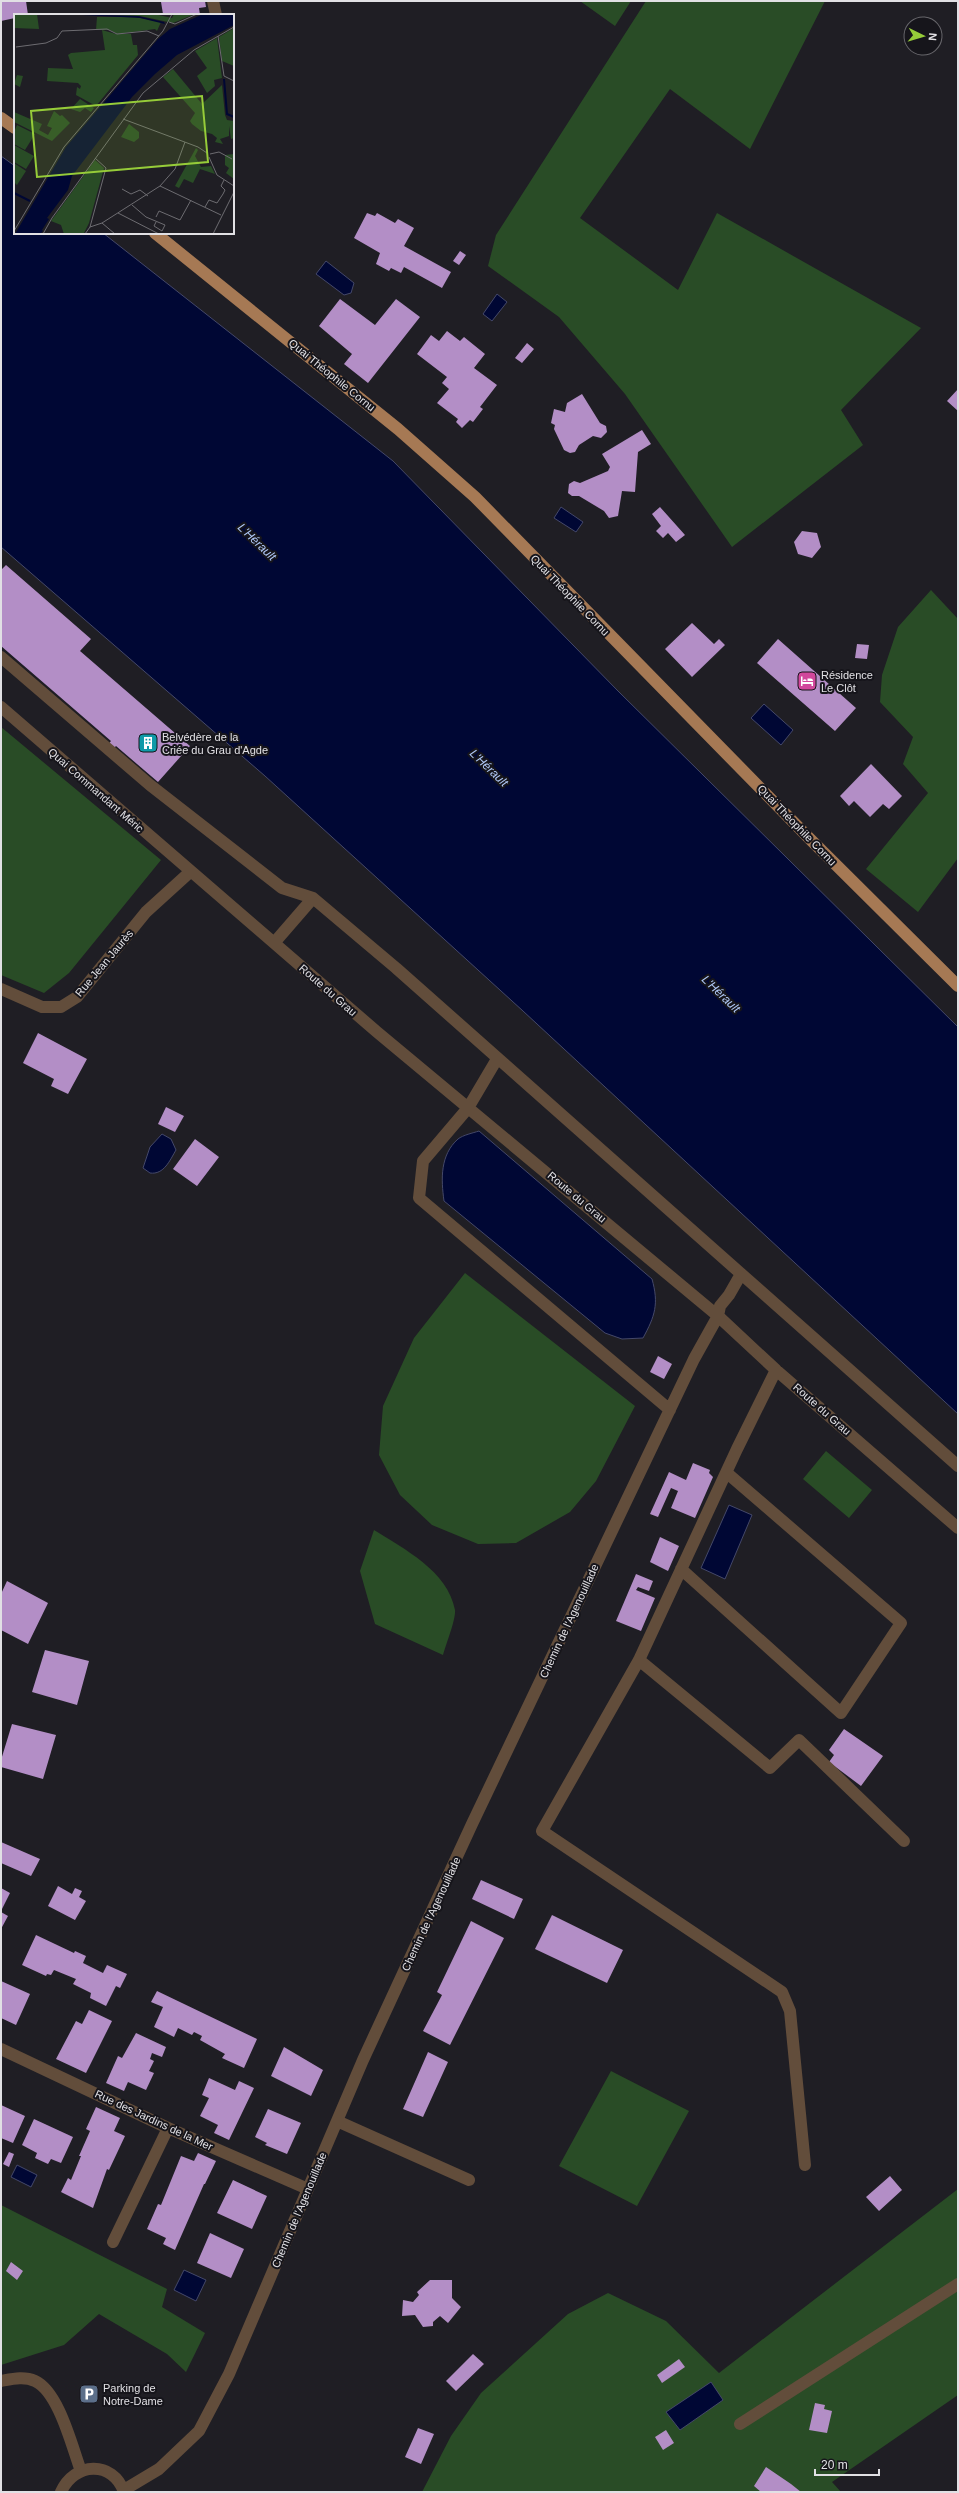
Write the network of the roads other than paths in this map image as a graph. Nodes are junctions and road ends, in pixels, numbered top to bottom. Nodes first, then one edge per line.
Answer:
1 (213, 1) edge
2 (216, 14) edge
3 (1, 118) edge
4 (14, 127) edge
5 (156, 234) edge
6 (1, 657) edge
7 (1, 707) edge
8 (190, 872) junction
9 (313, 898) junction
10 (274, 943) junction
11 (958, 986) edge
12 (1, 989) edge
13 (497, 1059) junction
14 (468, 1108) junction
15 (741, 1274) junction
16 (718, 1316) junction
17 (776, 1370) junction
18 (670, 1410) junction
19 (958, 1466) edge
20 (727, 1473) junction
21 (958, 1528) edge
22 (681, 1569) junction
23 (639, 1660) junction
24 (904, 1841) dead end
25 (1, 2049) edge
26 (337, 2122) junction
27 (168, 2128) junction
28 (805, 2165) dead end
29 (468, 2180) dead end
30 (308, 2189) junction
31 (113, 2242) dead end
32 (958, 2284) edge
33 (1, 2380) edge
34 (740, 2424) dead end
35 (81, 2471) junction
36 (124, 2491) edge
37 (61, 2492) edge

1 - 2 street
3 - 4 main road
5 - 11 main road, Quai Théophile Cornu
6 - 9 street
7 - 8 street, Quai Commandant Méric
8 - 10 street, Route du Grau
8 - 12 street, Rue Jean Jaurès
9 - 10 street
9 - 13 street
10 - 14 street, Route du Grau
13 - 14 street
13 - 15 street
14 - 16 street, Route du Grau
14 - 18 street
15 - 16 street, Chemin de l'Agenouillade
15 - 19 street
16 - 17 street, Route du Grau
16 - 18 street, Chemin de l'Agenouillade
17 - 20 street
17 - 21 street, Route du Grau
18 - 26 street, Chemin de l'Agenouillade
20 - 22 street
20 - 22 street
22 - 23 street
23 - 24 street
23 - 28 street
25 - 27 street, Rue des Jardins de la Mer
26 - 29 street
26 - 30 street, Chemin de l'Agenouillade
27 - 30 street, Rue des Jardins de la Mer
27 - 31 street
30 - 36 street, Chemin de l'Agenouillade
32 - 34 street
33 - 35 street
35 - 36 street
35 - 37 street

